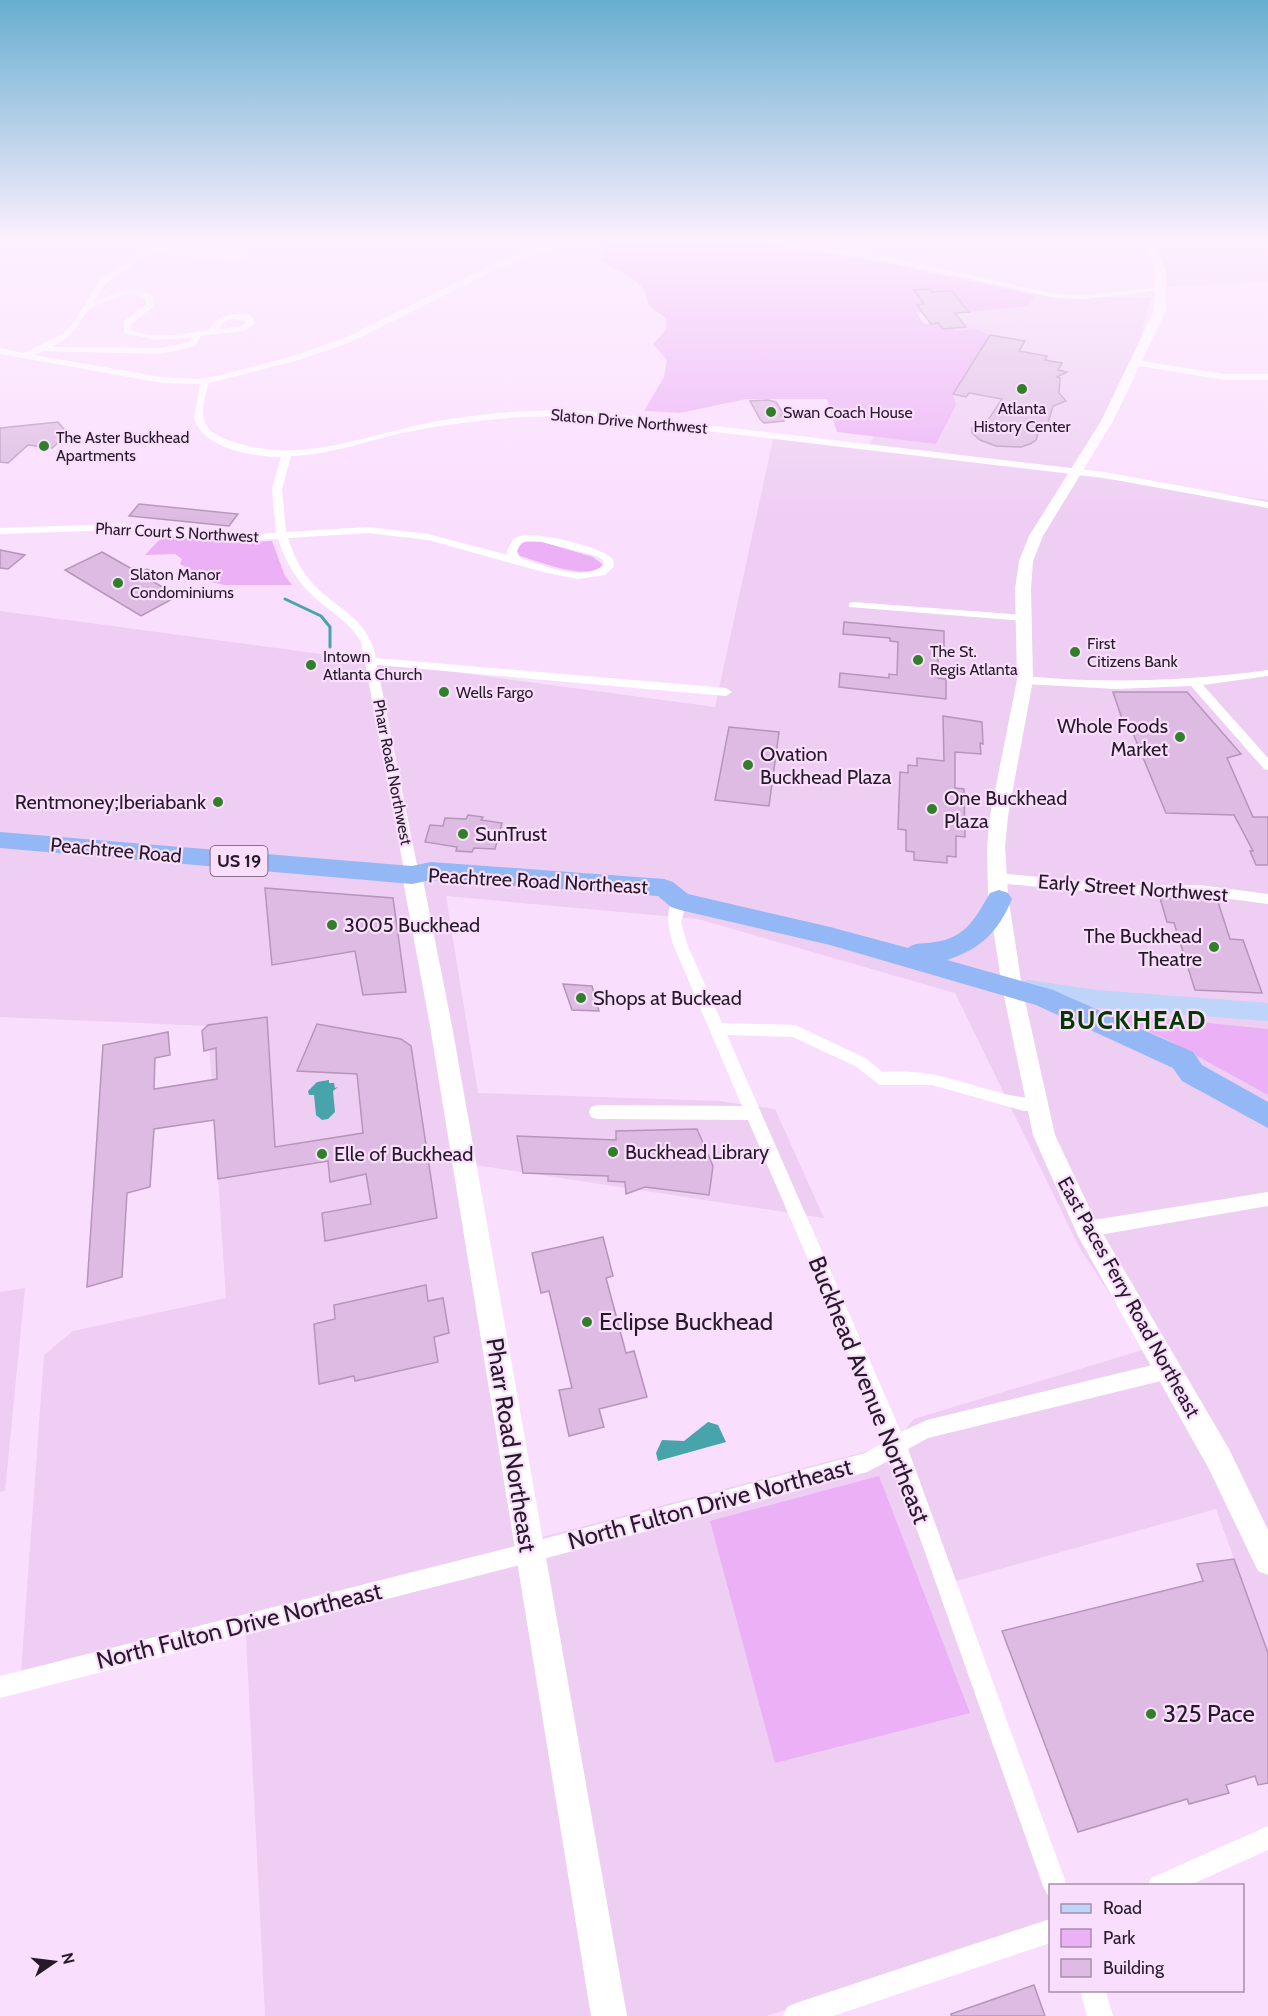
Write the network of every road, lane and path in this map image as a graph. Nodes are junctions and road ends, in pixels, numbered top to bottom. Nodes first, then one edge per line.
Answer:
1 (67, 334) edge
2 (132, 334) edge
3 (202, 334) edge
4 (360, 334) edge
5 (1149, 334) edge
6 (198, 335) junction
7 (40, 349) junction
8 (0, 351) edge
9 (26, 355) junction
10 (1136, 363) junction
11 (1268, 377) edge
12 (205, 382) junction
13 (287, 454) junction
14 (1075, 471) junction
15 (1268, 505) edge
16 (0, 531) edge
17 (283, 535) junction
18 (517, 541) junction
19 (486, 552) junction
20 (515, 560) junction
21 (853, 605) dead end
22 (1024, 618) junction
23 (372, 661) junction
24 (417, 665) junction
25 (1268, 673) edge
26 (375, 679) junction
27 (1025, 680) junction
28 (1195, 683) junction
29 (726, 692) dead end
30 (1268, 766) edge
31 (0, 840) edge
32 (412, 875) junction
33 (998, 889) junction
34 (1268, 899) edge
35 (680, 901) junction
36 (890, 952) junction
37 (1012, 987) junction
38 (1268, 1012) edge
39 (716, 1029) junction
40 (1036, 1106) junction
41 (597, 1112) dead end
42 (753, 1113) junction
43 (1268, 1116) edge
44 (1268, 1199) edge
45 (1087, 1228) junction
46 (1169, 1370) junction
47 (897, 1445) junction
48 (528, 1553) junction
49 (1268, 1561) edge
50 (0, 1687) edge
51 (1268, 1838) edge
52 (1054, 1884) edge
53 (1164, 1884) edge
54 (1049, 1931) edge
55 (1093, 1992) edge
56 (609, 2016) edge
57 (796, 2016) edge
58 (1100, 2016) edge

1 - 7 street
2 - 6 street
3 - 6 street
4 - 12 street
5 - 10 main road, East Paces Ferry Road Northeast
6 - 7 street
7 - 9 street
8 - 9 street
9 - 12 street
10 - 11 street
10 - 14 main road, East Paces Ferry Road Northeast
12 - 13 street, Slaton Drive Northwest
13 - 14 street, Slaton Drive Northwest
13 - 17 street, Pharr Road Northwest
14 - 15 street, Slaton Drive Northwest
14 - 22 main road, East Paces Ferry Road Northeast
16 - 17 street, Pharr Court S Northwest
17 - 19 street, Pharr Court S Northwest
17 - 23 street, Pharr Road Northwest
18 - 19 street
18 - 20 street
18 - 20 street, Pharr Court S Northwest
19 - 20 street, Pharr Court S Northwest
21 - 22 street
22 - 27 main road, East Paces Ferry Road Northeast
23 - 24 street
23 - 26 street, Pharr Road Northwest
24 - 26 street
24 - 29 street
25 - 28 street
26 - 32 street, Pharr Road Northwest
27 - 28 street
27 - 33 main road, East Paces Ferry Road Northeast
28 - 30 street
31 - 32 highway, Peachtree Road / US 19
32 - 35 highway, Peachtree Road Northeast / US 19
32 - 48 main road, Pharr Road Northeast
33 - 34 street, Early Street Northwest
33 - 36 highway
33 - 37 main road, East Paces Ferry Road Northeast
35 - 36 highway, Peachtree Road Northeast / US 19
35 - 39 street, Buckhead Avenue Northeast
36 - 37 highway, Peachtree Road Northeast / US 19
37 - 38 main road, US 19
37 - 40 main road, East Paces Ferry Road Northeast
37 - 43 highway, Peachtree Road Northeast
39 - 40 street
39 - 42 street, Buckhead Avenue Northeast
40 - 45 main road, East Paces Ferry Road Northeast
41 - 42 street
42 - 47 street, Buckhead Avenue Northeast
44 - 45 street
45 - 46 main road, East Paces Ferry Road Northeast
46 - 47 street, North Fulton Drive Northeast
46 - 49 main road, East Paces Ferry Road Northeast
47 - 48 street, North Fulton Drive Northeast
47 - 52 street, Buckhead Avenue Northeast
48 - 50 street, North Fulton Drive Northeast
48 - 56 main road, Pharr Road Northeast
51 - 53 street
54 - 57 street
55 - 58 street

